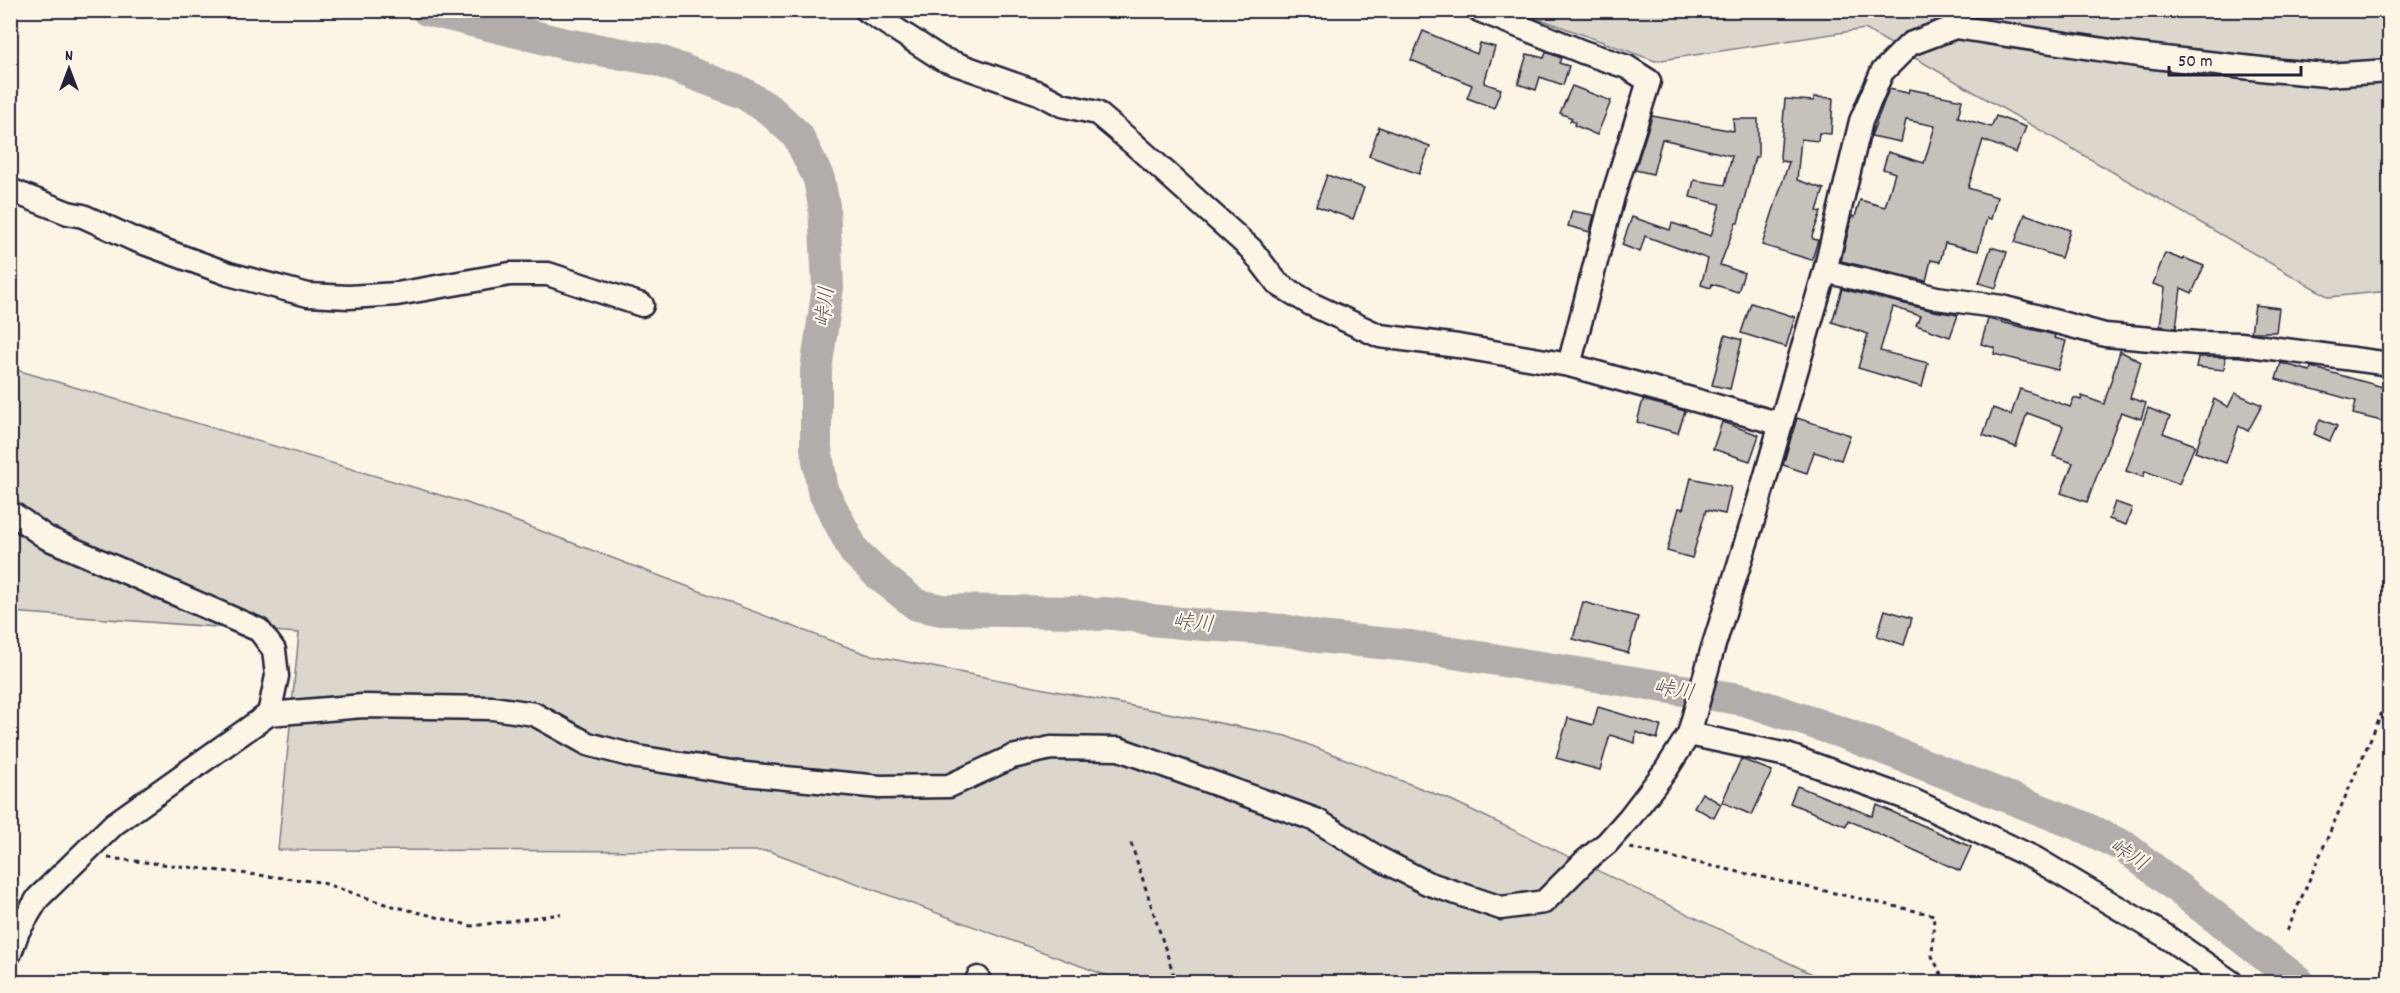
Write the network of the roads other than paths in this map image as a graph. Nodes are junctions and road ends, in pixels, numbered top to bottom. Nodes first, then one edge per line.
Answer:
1 (866, 10) edge
2 (1479, 10) edge
3 (2390, 71) edge
4 (10, 190) edge
5 (1825, 271) junction
6 (642, 305) dead end
7 (2390, 364) edge
8 (1569, 365) junction
9 (1781, 424) junction
10 (10, 512) edge
11 (269, 714) junction
12 (1689, 734) junction
13 (10, 953) edge
14 (2231, 982) edge

1 - 8 street
2 - 8 street
3 - 5 street
4 - 6 street
5 - 7 street
5 - 9 street
8 - 9 street
9 - 12 street
10 - 11 street
11 - 12 street
11 - 13 street
12 - 14 street

